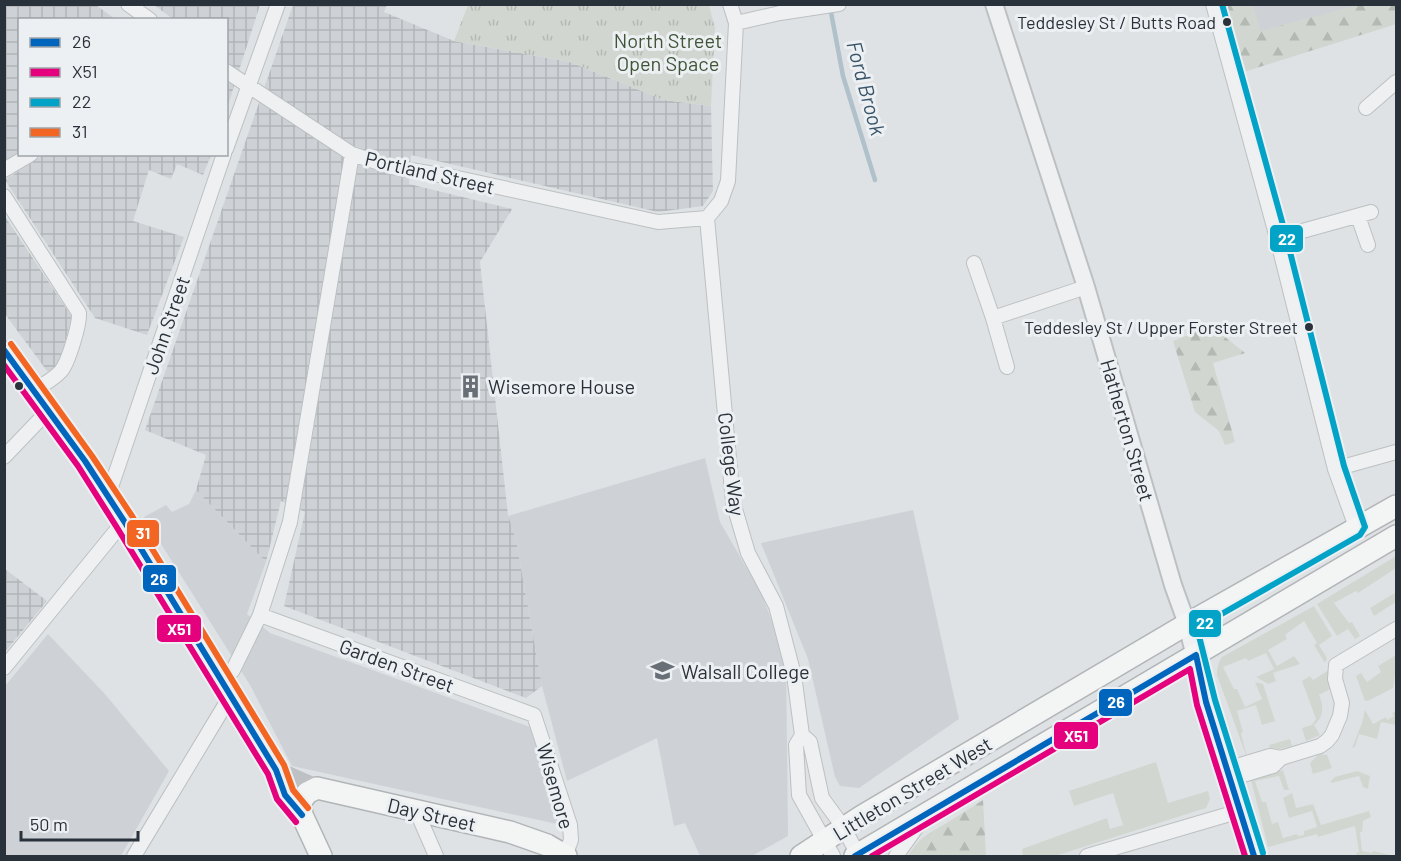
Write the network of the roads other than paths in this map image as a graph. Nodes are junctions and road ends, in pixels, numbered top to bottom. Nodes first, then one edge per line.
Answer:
1 (128, 4) edge
2 (278, 4) edge
3 (730, 4) edge
4 (994, 4) edge
5 (1213, 4) edge
6 (838, 5) edge
7 (147, 18) edge
8 (736, 23) junction
9 (228, 72) edge
10 (1396, 82) edge
11 (248, 85) junction
12 (1366, 108) dead end
13 (228, 143) edge
14 (352, 154) junction
15 (28, 156) edge
16 (224, 156) edge
17 (4, 170) edge
18 (4, 195) edge
19 (707, 218) junction
20 (1277, 238) junction
21 (1368, 245) dead end
22 (975, 263) dead end
23 (1086, 288) junction
24 (993, 318) junction
25 (4, 349) edge
26 (1007, 368) dead end
27 (34, 391) junction
28 (48, 411) junction
29 (1396, 452) edge
30 (4, 457) edge
31 (1335, 469) junction
32 (108, 495) junction
33 (1396, 506) edge
34 (124, 521) junction
35 (1356, 527) junction
36 (1396, 536) edge
37 (260, 615) junction
38 (1187, 624) junction
39 (1396, 629) edge
40 (1196, 655) junction
41 (4, 668) edge
42 (228, 690) junction
43 (534, 715) joint
44 (802, 735) junction
45 (276, 770) junction
46 (1229, 774) junction
47 (317, 788) junction
48 (301, 809) junction
49 (416, 810) junction
50 (1240, 811) junction
51 (928, 812) junction
52 (844, 828) junction
53 (828, 849) edge
54 (134, 856) edge
55 (321, 856) edge
56 (436, 856) edge
57 (566, 856) edge
58 (801, 856) edge
59 (857, 856) edge
60 (896, 856) edge
61 (1087, 856) edge
62 (1254, 856) edge

1 - 7 street
2 - 11 street
3 - 8 street
4 - 23 street, Hatherton Street
5 - 20 street
6 - 8 street
8 - 19 street
9 - 11 street
10 - 12 street
11 - 13 street
11 - 14 street
14 - 19 street, Portland Street
14 - 37 street, Portland Street
15 - 17 street
16 - 32 street, John Street
18 - 27 street
19 - 44 street, College Way
20 - 21 street
20 - 31 street
22 - 24 street
23 - 24 street
23 - 38 street, Hatherton Street
24 - 26 street
25 - 27 main road
27 - 28 main road
28 - 30 street
28 - 32 main road
29 - 31 street
31 - 35 street
32 - 34 main road
33 - 35 highway, Littleton Street West
34 - 41 street
34 - 42 main road
35 - 38 highway, Littleton Street West
36 - 40 highway, Littleton Street West
37 - 42 street, Portland Street
37 - 43 street, Garden Street
38 - 40 street, Hatherton Street
38 - 52 highway, Littleton Street West
39 - 46 street
40 - 46 street, Hatherton Street
40 - 51 highway, Littleton Street West
42 - 45 main road
42 - 54 street, Portland Street
43 - 57 street, Wisemore
44 - 52 street, College Way
44 - 53 street, College Way
45 - 47 main road
45 - 48 main road
46 - 50 street, Hatherton Street
47 - 48 highway
47 - 49 highway, Day Street
48 - 55 highway
49 - 56 street
49 - 57 highway, Day Street
50 - 61 street
50 - 62 street, Hatherton Street
51 - 59 highway, Littleton Street West
51 - 60 street
52 - 53 highway, Littleton Street West
52 - 59 street, College Way
53 - 58 highway, Littleton Street West

